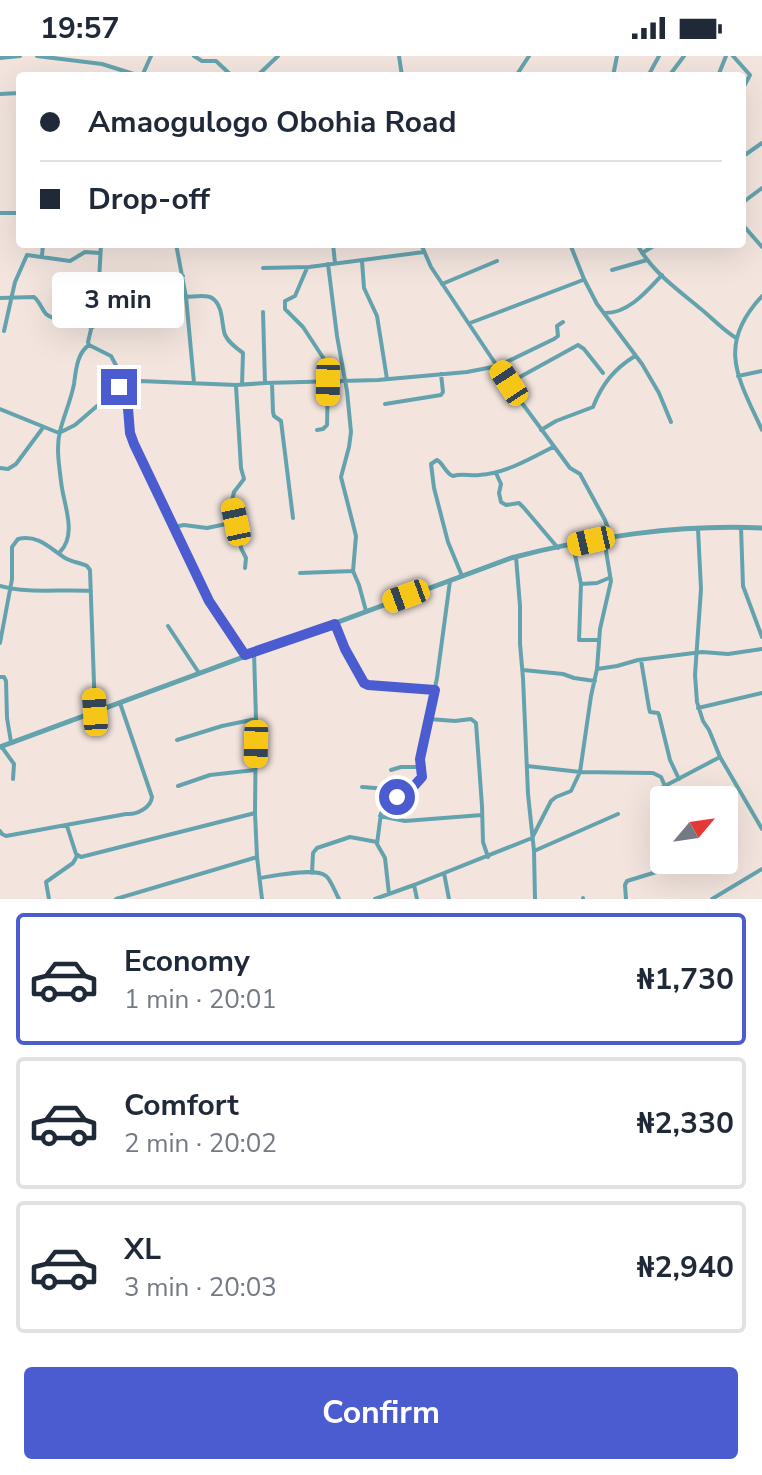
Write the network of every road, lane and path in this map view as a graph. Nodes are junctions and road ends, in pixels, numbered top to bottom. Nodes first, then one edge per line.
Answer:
1 (20, 56) edge
2 (37, 56) edge
3 (194, 56) edge
4 (278, 56) edge
5 (733, 56) edge
6 (0, 58) edge
7 (128, 72) edge
8 (228, 72) edge
9 (261, 72) edge
10 (746, 84) edge
11 (746, 229) edge
12 (762, 247) edge
13 (43, 248) edge
14 (101, 248) edge
15 (177, 248) edge
16 (333, 248) edge
17 (422, 248) edge
18 (572, 248) edge
19 (639, 248) edge
20 (650, 248) edge
21 (424, 252) junction
22 (100, 253) junction
23 (642, 253) junction
24 (42, 256) junction
25 (647, 260) junction
26 (362, 261) junction
27 (497, 261) dead end
28 (335, 263) junction
29 (328, 264) junction
30 (309, 267) junction
31 (263, 268) dead end
32 (612, 270) dead end
33 (662, 275) junction
34 (183, 276) junction
35 (584, 279) junction
36 (99, 283) junction
37 (442, 284) junction
38 (762, 296) edge
39 (186, 297) junction
40 (0, 298) edge
41 (11, 298) junction
42 (263, 312) dead end
43 (604, 313) junction
44 (563, 322) dead end
45 (470, 323) junction
46 (93, 327) junction
47 (4, 331) dead end
48 (736, 338) junction
49 (89, 345) junction
50 (635, 356) junction
51 (498, 366) junction
52 (762, 371) edge
53 (603, 373) dead end
54 (441, 374) junction
55 (738, 376) junction
56 (387, 379) junction
57 (328, 382) junction
58 (342, 382) junction
59 (194, 383) junction
60 (265, 383) junction
61 (272, 383) junction
62 (509, 383) junction
63 (126, 384) junction
64 (239, 385) junction
65 (385, 404) dead end
66 (0, 409) edge
67 (671, 422) dead end
68 (43, 428) junction
69 (317, 430) dead end
70 (541, 430) junction
71 (762, 430) edge
72 (59, 433) junction
73 (553, 446) junction
74 (0, 468) edge
75 (496, 472) junction
76 (293, 518) dead end
77 (236, 522) junction
78 (173, 527) junction
79 (741, 527) junction
80 (762, 528) edge
81 (698, 529) junction
82 (608, 538) junction
83 (573, 545) junction
84 (558, 548) junction
85 (60, 552) junction
86 (516, 557) junction
87 (245, 568) dead end
88 (353, 571) junction
89 (300, 573) dead end
90 (462, 576) junction
91 (610, 577) junction
92 (450, 581) junction
93 (581, 584) junction
94 (0, 586) edge
95 (11, 589) junction
96 (91, 591) junction
97 (366, 611) junction
98 (335, 624) junction
99 (168, 626) dead end
100 (762, 637) edge
101 (599, 640) junction
102 (0, 643) edge
103 (762, 649) edge
104 (254, 652) junction
105 (698, 653) junction
106 (245, 655) junction
107 (641, 660) junction
108 (597, 669) junction
109 (523, 670) junction
110 (199, 673) junction
111 (0, 677) edge
112 (595, 681) junction
113 (435, 690) junction
114 (762, 693) edge
115 (120, 702) junction
116 (698, 708) junction
117 (95, 712) junction
118 (256, 719) junction
119 (429, 719) junction
120 (177, 740) dead end
121 (11, 743) junction
122 (0, 746) edge
123 (720, 757) junction
124 (527, 766) junction
125 (421, 767) junction
126 (255, 770) junction
127 (391, 770) dead end
128 (580, 772) junction
129 (13, 779) dead end
130 (679, 779) junction
131 (178, 786) dead end
132 (665, 786) joint
133 (362, 787) dead end
134 (401, 788) junction
135 (255, 813) junction
136 (618, 814) dead end
137 (482, 815) junction
138 (380, 816) junction
139 (67, 826) junction
140 (762, 829) edge
141 (0, 831) edge
142 (532, 838) junction
143 (377, 842) junction
144 (534, 851) junction
145 (77, 856) junction
146 (257, 857) junction
147 (488, 857) junction
148 (762, 869) edge
149 (312, 873) junction
150 (444, 873) junction
151 (650, 874) edge
152 (260, 878) junction
153 (414, 885) junction
154 (389, 894) junction
155 (49, 899) edge
156 (116, 899) edge
157 (262, 899) edge
158 (339, 899) edge
159 (375, 899) edge
160 (417, 899) edge
161 (449, 899) edge
162 (535, 899) edge
163 (626, 899) edge
164 (712, 899) edge

1 - 6 street
2 - 7 street
3 - 8 street
4 - 9 street
5 - 10 street
11 - 12 street
13 - 24 street
14 - 22 street
15 - 34 street
16 - 28 street
17 - 21 street
18 - 35 street
19 - 23 street
20 - 23 street
21 - 26 street
21 - 37 street
22 - 24 street
22 - 36 street
23 - 25 street
24 - 41 street
25 - 32 street
25 - 33 street
26 - 28 street
26 - 56 street
27 - 37 street
28 - 29 street
29 - 30 street
29 - 58 street
30 - 31 street
30 - 58 street
33 - 43 street
33 - 48 street
34 - 36 street
34 - 39 street
35 - 43 street
35 - 45 street
36 - 46 street
37 - 45 street
38 - 48 street
39 - 59 street
39 - 64 street
40 - 41 street
41 - 46 street
41 - 47 street
42 - 60 street
43 - 50 street
44 - 51 street
45 - 51 street
46 - 49 street
48 - 55 street
49 - 63 street
49 - 72 street
50 - 67 street
50 - 70 street
51 - 54 street
51 - 62 street
52 - 55 street
53 - 62 street
54 - 56 street
54 - 65 street
55 - 71 street
56 - 58 street
57 - 58 street
57 - 61 street
57 - 69 street
58 - 88 street
59 - 63 street
59 - 64 street
60 - 61 street
60 - 64 street
61 - 76 street
62 - 70 street
63 - 72 street
63 - 78 street
64 - 77 street
66 - 68 street
68 - 72 street
68 - 74 street
70 - 73 street
72 - 85 street
73 - 75 street
73 - 82 street
75 - 84 street
75 - 90 street
77 - 78 street
77 - 87 street
78 - 106 street
79 - 80 street
79 - 81 street
79 - 100 street
81 - 82 street
81 - 105 street
82 - 83 street
82 - 91 street
83 - 84 street
83 - 93 street
84 - 86 street
85 - 95 street
85 - 96 street
86 - 90 street
86 - 109 street
88 - 89 street
88 - 97 street
90 - 92 street
91 - 93 street
91 - 101 street
92 - 97 street
92 - 113 street
93 - 101 street
94 - 95 street
95 - 96 street
95 - 102 street
96 - 117 street
97 - 98 street
98 - 104 street
98 - 113 street
99 - 110 street
101 - 108 street
103 - 105 street
104 - 106 street
104 - 118 street
105 - 107 street
105 - 116 street
106 - 110 street
107 - 108 street
107 - 130 street
108 - 112 street
109 - 112 street
109 - 124 street
110 - 115 street
111 - 121 street
112 - 128 street
113 - 119 street
114 - 116 street
115 - 117 street
115 - 139 street
116 - 123 street
117 - 121 street
118 - 120 street
118 - 126 street
119 - 125 street
119 - 137 street
121 - 122 street
122 - 129 street
123 - 130 street
123 - 140 street
124 - 128 street
124 - 142 street
125 - 127 street
125 - 134 street
126 - 131 street
126 - 135 street
128 - 132 street
128 - 142 street
130 - 132 street
133 - 134 street
134 - 138 street
135 - 145 street
135 - 146 street
136 - 144 street
137 - 138 street
137 - 147 street
138 - 143 street
139 - 141 street
139 - 145 street
142 - 144 street
142 - 147 street
143 - 149 street
143 - 154 street
144 - 162 street
145 - 155 street
146 - 152 street
146 - 156 street
147 - 150 street
148 - 164 street
149 - 152 street
149 - 158 street
150 - 153 street
150 - 161 street
151 - 163 street
152 - 157 street
153 - 154 street
153 - 160 street
154 - 159 street

